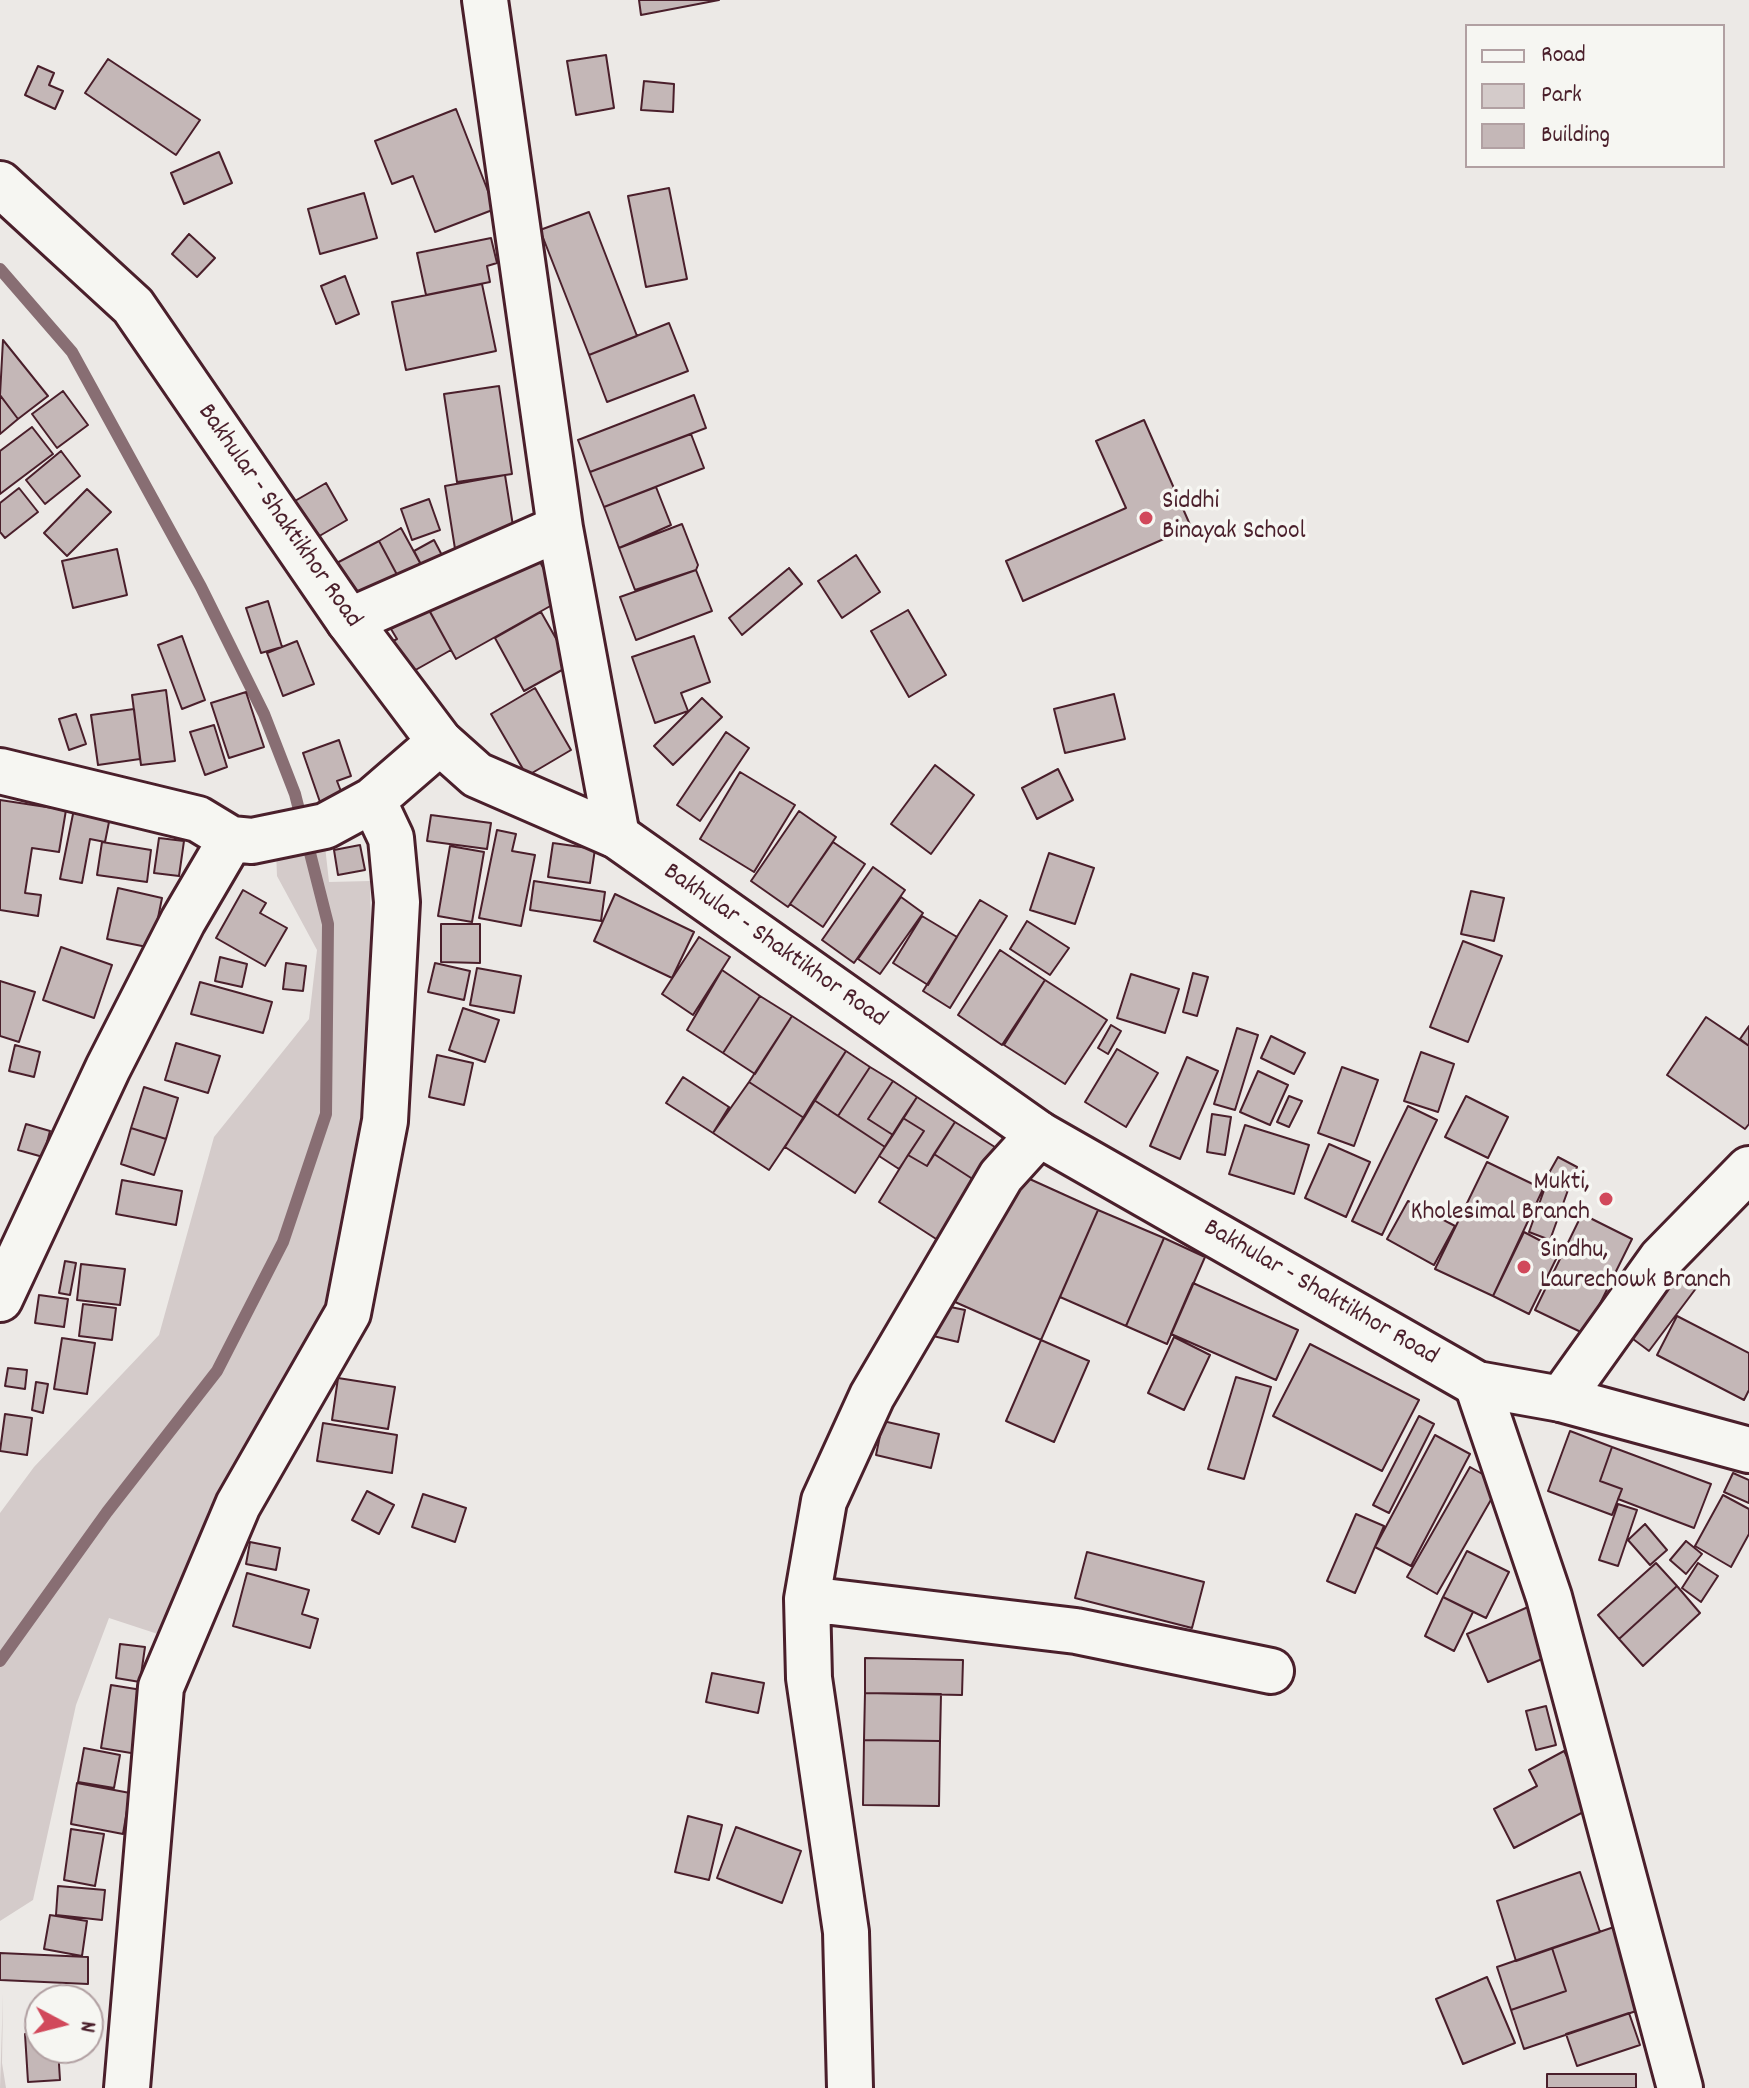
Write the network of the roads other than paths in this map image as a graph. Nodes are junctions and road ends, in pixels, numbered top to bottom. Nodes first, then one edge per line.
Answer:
1 (485, 0) edge
2 (0, 184) edge
3 (560, 528) junction
4 (349, 621) junction
5 (440, 742) junction
6 (0, 771) edge
7 (373, 800) junction
8 (617, 836) junction
9 (231, 839) junction
10 (1039, 1134) junction
11 (1749, 1169) edge
12 (0, 1299) edge
13 (1477, 1384) junction
14 (1561, 1399) junction
15 (1749, 1450) edge
16 (807, 1599) junction
17 (1271, 1671) dead end
18 (127, 2088) edge
19 (850, 2088) edge
20 (1680, 2088) edge

1 - 3 street
2 - 4 street, Bakhular - Shaktikhor Road
3 - 4 street
3 - 8 street
4 - 5 street, Bakhular - Shaktikhor Road
5 - 7 street
5 - 8 street, Bakhular - Shaktikhor Road
6 - 9 street
7 - 9 street
7 - 18 street
8 - 10 street, Bakhular - Shaktikhor Road
9 - 12 street
10 - 13 street, Bakhular - Shaktikhor Road
10 - 16 street
11 - 14 street
13 - 14 street, Bakhular - Shaktikhor Road
13 - 20 street
14 - 15 street, Bakhular - Shaktikhor Road
16 - 17 street
16 - 19 street

